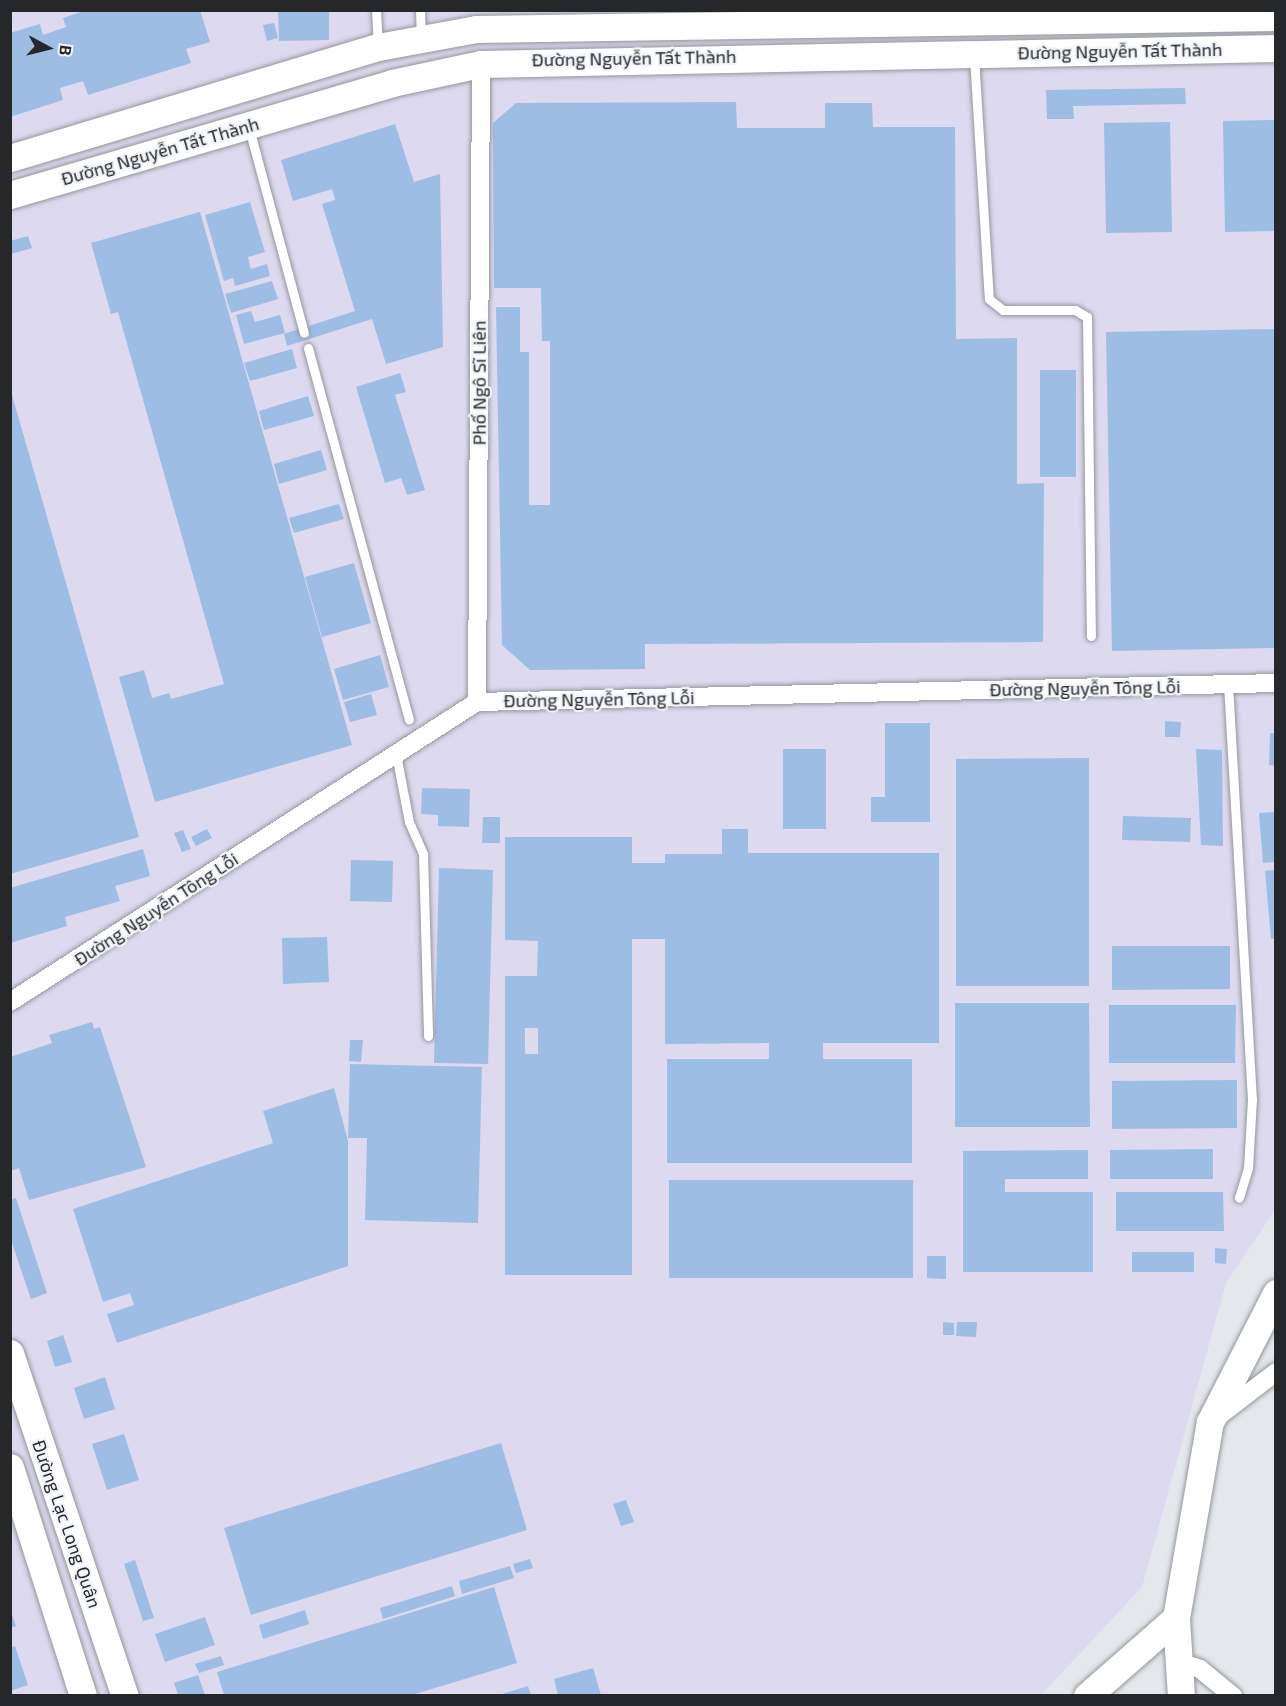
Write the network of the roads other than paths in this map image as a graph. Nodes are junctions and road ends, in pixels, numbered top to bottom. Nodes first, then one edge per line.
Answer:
1 (376, 10) edge
2 (420, 10) edge
3 (936, 16) edge
4 (1275, 17) edge
5 (476, 29) junction
6 (421, 39) junction
7 (378, 47) junction
8 (1275, 48) edge
9 (974, 53) junction
10 (481, 64) junction
11 (248, 125) junction
12 (10, 158) edge
13 (10, 195) edge
14 (304, 333) dead end
15 (308, 348) dead end
16 (1091, 636) dead end
17 (1275, 683) edge
18 (1228, 684) junction
19 (477, 702) junction
20 (409, 720) dead end
21 (396, 754) junction
22 (10, 1002) edge
23 (428, 1036) dead end
24 (1239, 1198) dead end
25 (1275, 1293) edge
26 (10, 1353) edge
27 (1275, 1372) edge
28 (1210, 1422) junction
29 (10, 1467) edge
30 (1176, 1618) junction
31 (1179, 1662) junction
32 (83, 1695) edge
33 (125, 1695) edge
34 (1087, 1695) edge
35 (1181, 1695) edge
36 (1233, 1695) edge

1 - 7 lane
2 - 6 lane
3 - 4 main road, Đường Nguyễn Tất Thành
3 - 5 main road, Đường Nguyễn Tất Thành
5 - 6 main road, Đường Nguyễn Tất Thành
5 - 10 main road
6 - 7 main road, Đường Nguyễn Tất Thành
7 - 12 main road, Đường Nguyễn Tất Thành
8 - 9 main road, Đường Nguyễn Tất Thành
9 - 10 main road, Đường Nguyễn Tất Thành
9 - 16 lane
10 - 11 main road, Đường Nguyễn Tất Thành
10 - 19 street, Phố Ngô Sĩ Liên
11 - 13 main road, Đường Nguyễn Tất Thành
11 - 14 lane
15 - 20 lane
17 - 18 street, Đường Nguyễn Tông Lỗi
18 - 19 street, Đường Nguyễn Tông Lỗi
18 - 24 lane
19 - 21 street, Đường Nguyễn Tông Lỗi
21 - 22 street, Đường Nguyễn Tông Lỗi
21 - 23 lane
25 - 28 main road
26 - 33 main road, Đường Lạc Long Quân
27 - 28 street
28 - 30 main road
29 - 32 main road, Đường Lạc Long Quân
30 - 31 main road
30 - 34 main road
31 - 35 main road
31 - 36 street

